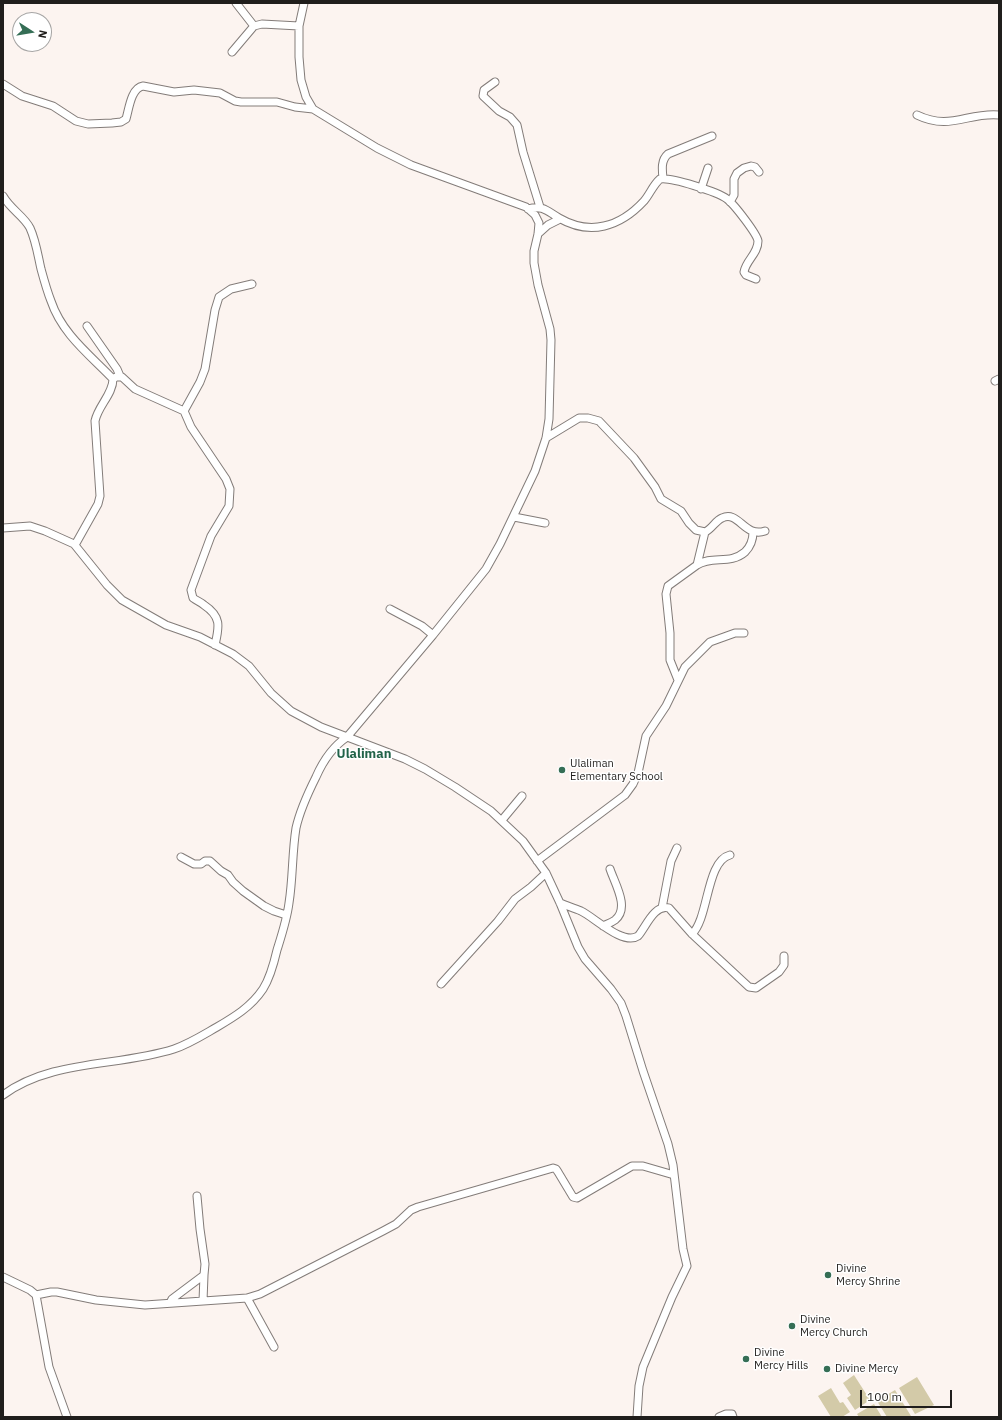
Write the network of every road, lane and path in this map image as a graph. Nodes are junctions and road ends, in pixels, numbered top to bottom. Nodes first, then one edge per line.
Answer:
1 (236, 3) edge
2 (304, 3) edge
3 (254, 26) junction
4 (299, 26) junction
5 (232, 52) dead end
6 (495, 82) dead end
7 (3, 84) edge
8 (313, 109) junction
9 (917, 115) dead end
10 (999, 115) edge
11 (712, 136) dead end
12 (708, 168) dead end
13 (759, 172) dead end
14 (663, 178) junction
15 (701, 188) junction
16 (3, 196) edge
17 (730, 202) junction
18 (540, 207) junction
19 (528, 209) junction
20 (560, 218) junction
21 (538, 234) junction
22 (756, 278) dead end
23 (252, 284) dead end
24 (86, 326) dead end
25 (116, 378) junction
26 (184, 411) junction
27 (546, 438) junction
28 (514, 517) junction
29 (544, 523) dead end
30 (3, 528) edge
31 (765, 531) dead end
32 (705, 532) junction
33 (753, 532) junction
34 (75, 545) junction
35 (697, 565) junction
36 (390, 609) dead end
37 (744, 633) dead end
38 (433, 635) junction
39 (215, 645) junction
40 (678, 680) junction
41 (347, 737) junction
42 (522, 796) dead end
43 (502, 820) junction
44 (677, 848) dead end
45 (730, 855) dead end
46 (181, 857) dead end
47 (537, 861) junction
48 (610, 869) dead end
49 (546, 873) junction
50 (560, 903) junction
51 (662, 908) junction
52 (286, 915) junction
53 (603, 926) junction
54 (692, 934) junction
55 (784, 956) dead end
56 (441, 984) dead end
57 (3, 1095) edge
58 (674, 1175) junction
59 (197, 1196) dead end
60 (204, 1275) junction
61 (3, 1277) edge
62 (36, 1295) junction
63 (247, 1298) junction
64 (204, 1300) junction
65 (170, 1303) junction
66 (274, 1347) dead end
67 (67, 1417) edge
68 (637, 1417) edge
69 (719, 1417) edge
70 (733, 1417) edge

1 - 3 street
2 - 4 street
3 - 4 street
3 - 5 street
4 - 8 street
6 - 18 street
7 - 8 street
8 - 19 street
9 - 10 street
11 - 14 street
12 - 15 street
13 - 17 street
14 - 15 street
14 - 20 street
15 - 17 street
16 - 25 street
17 - 22 street
18 - 19 street
18 - 20 street
19 - 21 street
20 - 21 street
21 - 27 street
23 - 26 street
24 - 25 street
25 - 26 street
25 - 34 street
26 - 39 street
27 - 28 street
27 - 32 street
28 - 29 street
28 - 38 street
30 - 34 street
31 - 33 street
32 - 33 street
32 - 35 street
33 - 35 street
34 - 39 street
35 - 40 street
36 - 38 street
37 - 40 street
38 - 41 street
39 - 41 street
40 - 47 street
41 - 43 street
41 - 52 street
42 - 43 street
43 - 47 street
44 - 51 street
45 - 54 street
46 - 52 street
47 - 49 street
48 - 53 street
49 - 50 street
49 - 56 street
50 - 53 street
50 - 58 street
51 - 53 street
51 - 54 street
52 - 57 street
54 - 55 street
58 - 63 street
58 - 68 street
59 - 60 street
60 - 64 street
60 - 65 street
61 - 62 street
62 - 65 street
62 - 67 street
63 - 64 street
63 - 66 street
64 - 65 street
69 - 70 street

